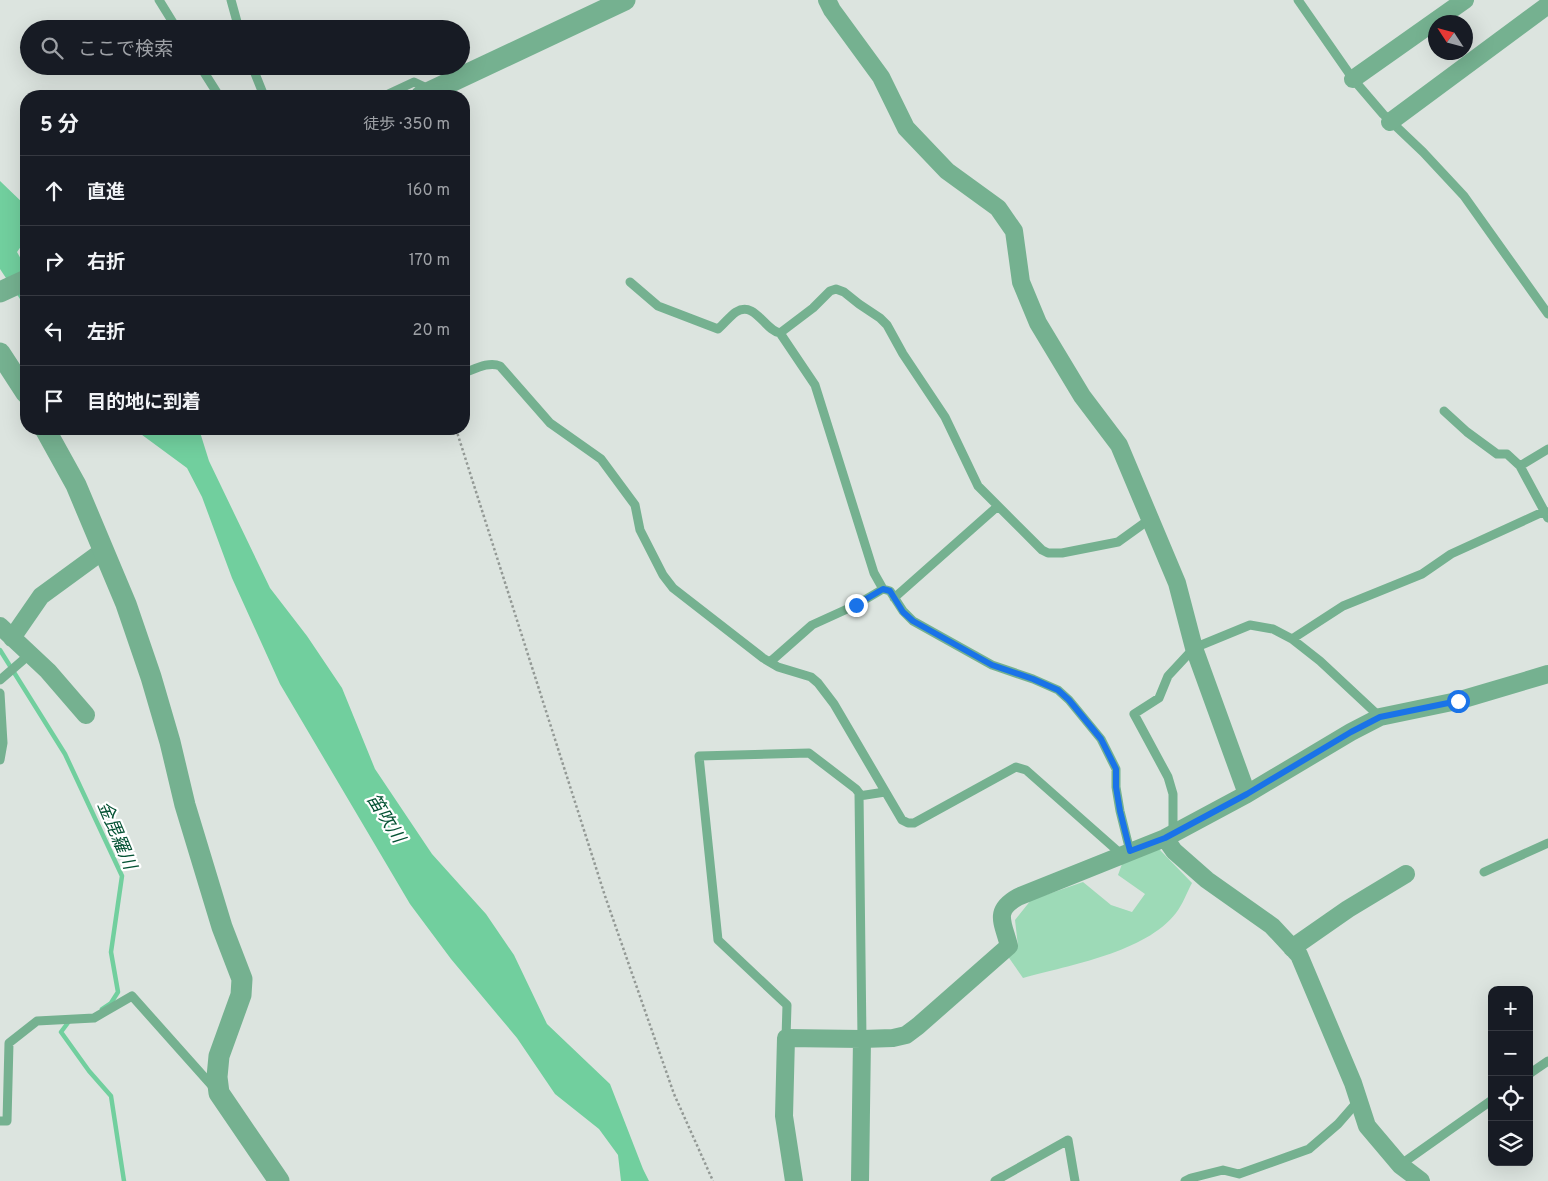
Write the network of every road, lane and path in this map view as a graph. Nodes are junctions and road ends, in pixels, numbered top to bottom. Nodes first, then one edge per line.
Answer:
1 (160, 0) edge
2 (231, 0) edge
3 (625, 0) edge
4 (827, 0) edge
5 (1298, 0) edge
6 (1465, 0) edge
7 (1548, 5) edge
8 (604, 6) edge
9 (172, 20) edge
10 (237, 20) edge
11 (470, 73) edge
12 (206, 75) edge
13 (256, 75) edge
14 (465, 75) edge
15 (1353, 79) junction
16 (215, 90) edge
17 (262, 90) edge
18 (397, 90) edge
19 (423, 90) edge
20 (435, 90) edge
21 (1390, 122) junction
22 (630, 282) dead end
23 (20, 283) edge
24 (0, 292) edge
25 (1548, 314) edge
26 (780, 333) junction
27 (0, 353) edge
28 (470, 371) edge
29 (20, 384) edge
30 (1444, 412) dead end
31 (48, 435) edge
32 (458, 435) edge
33 (1548, 449) edge
34 (1520, 466) junction
35 (998, 506) junction
36 (1546, 515) edge
37 (1150, 519) junction
38 (104, 550) junction
39 (883, 589) junction
40 (894, 598) junction
41 (6, 632) edge
42 (1292, 639) junction
43 (1194, 648) junction
44 (23, 659) junction
45 (770, 662) junction
46 (1548, 674) edge
47 (0, 680) edge
48 (0, 693) edge
49 (86, 715) dead end
50 (1380, 717) junction
51 (0, 760) edge
52 (886, 792) junction
53 (1247, 794) junction
54 (859, 796) junction
55 (1169, 836) junction
56 (1548, 844) edge
57 (1126, 853) junction
58 (1484, 872) dead end
59 (1406, 874) dead end
60 (1292, 948) junction
61 (786, 1038) junction
62 (862, 1040) junction
63 (1548, 1061) edge
64 (1533, 1071) edge
65 (219, 1093) junction
66 (1359, 1100) junction
67 (1488, 1103) edge
68 (0, 1121) edge
69 (1400, 1165) junction
70 (1241, 1177) edge
71 (279, 1181) edge
72 (713, 1181) edge
73 (794, 1181) edge
74 (860, 1181) edge
75 (995, 1181) edge
76 (1075, 1181) edge
77 (1185, 1181) edge
78 (1421, 1181) edge

1 - 9 lane
2 - 10 lane
3 - 8 street
4 - 37 street
5 - 15 lane
6 - 15 street
7 - 21 street
8 - 11 street
12 - 16 lane
13 - 17 lane
14 - 20 street
15 - 21 lane
18 - 19 lane
21 - 25 lane
22 - 26 lane
23 - 24 street
26 - 35 lane
26 - 39 lane
27 - 29 street
28 - 45 lane
30 - 34 lane
31 - 38 street
32 - 72 path
33 - 34 lane
34 - 36 lane
35 - 37 lane
35 - 40 lane
36 - 42 lane
37 - 43 street
38 - 41 street
38 - 65 street
39 - 40 lane
39 - 45 lane
40 - 57 lane
41 - 44 street
42 - 43 lane
42 - 50 lane
43 - 53 street
43 - 55 lane
44 - 47 lane
44 - 49 street
45 - 52 lane
46 - 50 street
48 - 51 lane
50 - 53 street
52 - 54 lane
52 - 57 lane
53 - 55 street
54 - 61 lane
54 - 62 lane
55 - 57 street
55 - 60 street
56 - 58 lane
57 - 62 street
59 - 60 street
60 - 66 street
61 - 62 street
61 - 73 street
62 - 74 street
63 - 64 lane
65 - 68 lane
65 - 71 street
66 - 69 street
66 - 70 lane
67 - 69 lane
69 - 78 street
70 - 77 lane
75 - 76 lane

